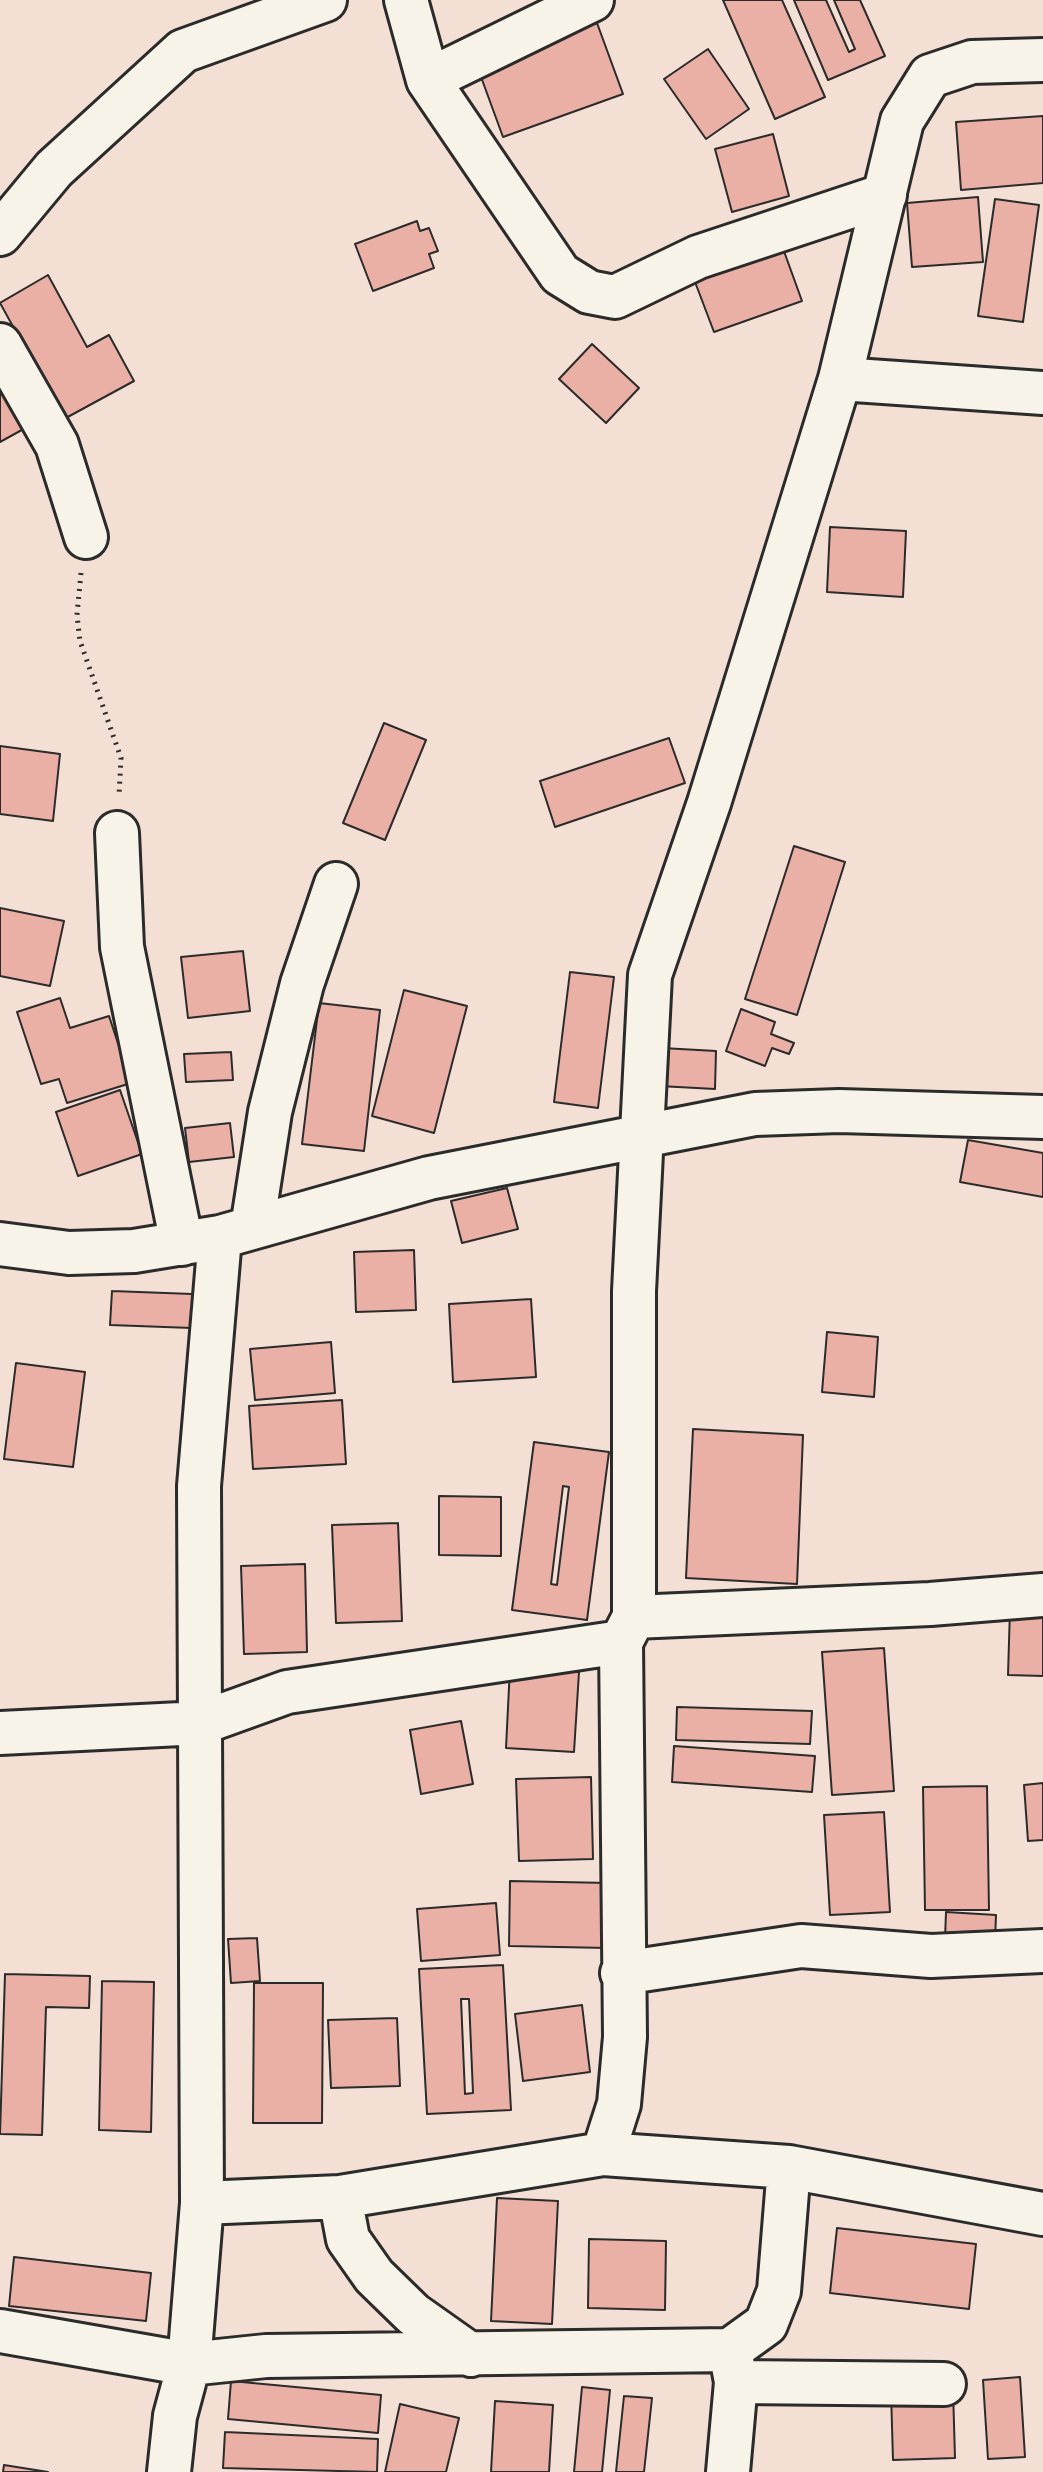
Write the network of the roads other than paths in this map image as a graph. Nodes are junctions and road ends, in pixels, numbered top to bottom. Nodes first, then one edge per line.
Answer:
1 (325, 0) edge
2 (406, 0) edge
3 (592, 0) edge
4 (1043, 60) edge
5 (428, 80) junction
6 (885, 195) junction
7 (0, 234) edge
8 (0, 345) edge
9 (840, 379) junction
10 (1043, 393) edge
11 (86, 537) road end
12 (117, 833) road end
13 (336, 884) dead end
14 (1043, 1117) edge
15 (642, 1139) junction
16 (218, 1236) junction
17 (0, 1244) edge
18 (1043, 1595) edge
19 (627, 1630) junction
20 (201, 1723) junction
21 (0, 1733) edge
22 (1043, 1951) edge
23 (622, 1973) junction
24 (603, 2154) junction
25 (789, 2167) junction
26 (340, 2197) junction
27 (202, 2203) junction
28 (1043, 2214) edge
29 (0, 2331) edge
30 (471, 2355) junction
31 (189, 2364) junction
32 (733, 2366) junction
33 (944, 2384) dead end
34 (169, 2472) edge
35 (728, 2472) edge

1 - 7 street
2 - 5 street
3 - 5 street
4 - 6 street
5 - 6 street
6 - 9 street
8 - 11 street
9 - 10 street
9 - 15 street
12 - 16 street
13 - 16 street
14 - 15 street
15 - 16 street
15 - 19 street
16 - 17 street
16 - 20 street
18 - 19 street
19 - 20 street
19 - 23 street
20 - 21 street
20 - 27 street
22 - 23 street
23 - 24 street
24 - 25 street
24 - 26 street
25 - 28 street
25 - 32 street
26 - 27 street
26 - 30 street
27 - 31 street
29 - 31 street
30 - 31 street
30 - 32 street
31 - 34 street
32 - 33 street
32 - 35 street

